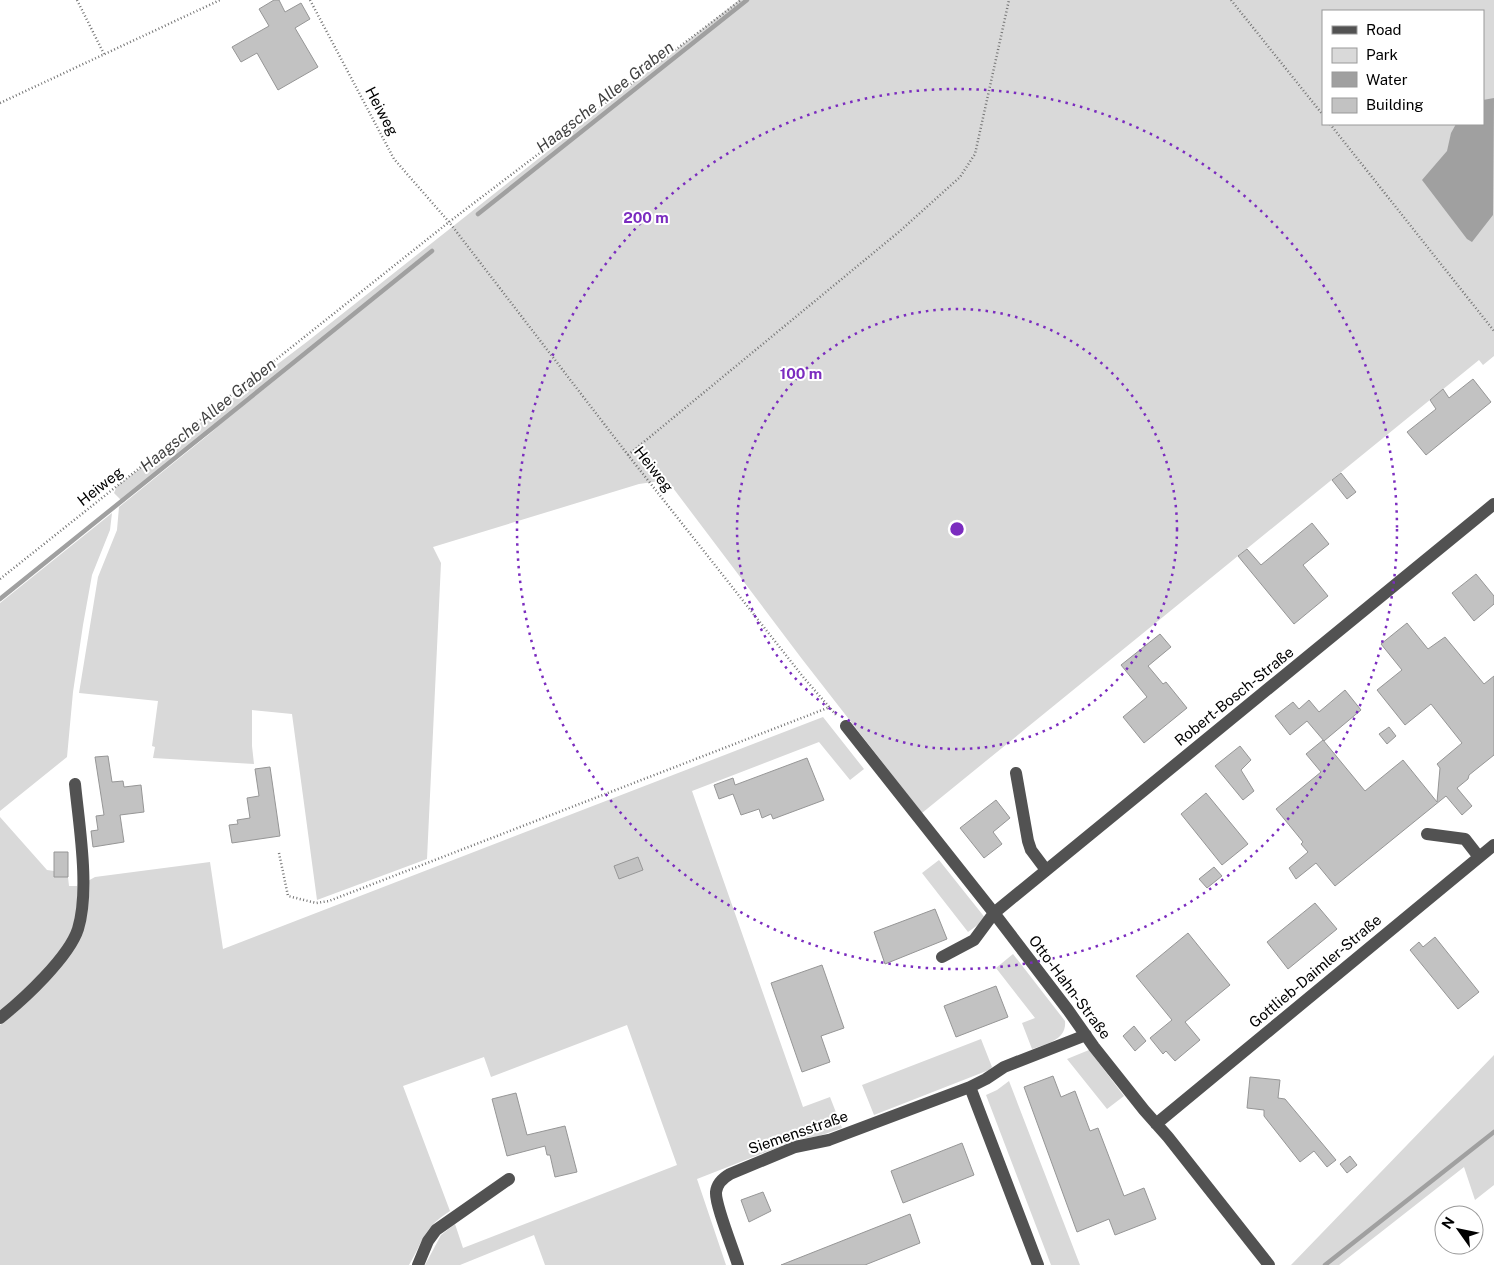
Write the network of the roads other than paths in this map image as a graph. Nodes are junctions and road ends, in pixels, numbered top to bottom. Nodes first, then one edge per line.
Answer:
1 (1494, 504) edge
2 (846, 726) road end
3 (1016, 773) dead end
4 (74, 784) dead end
5 (1427, 834) dead end
6 (1494, 845) edge
7 (1479, 857) junction
8 (1046, 870) junction
9 (994, 913) junction
10 (942, 957) dead end
11 (0, 1018) edge
12 (1086, 1035) junction
13 (970, 1087) junction
14 (1156, 1124) junction
15 (509, 1179) dead end
16 (418, 1265) edge
17 (738, 1265) edge
18 (1038, 1265) edge
19 (1269, 1265) edge

1 - 8 street, Robert-Bosch-Straße
2 - 9 street, Otto-Hahn-Straße
3 - 8 street
4 - 11 street
5 - 7 street
6 - 7 street, Gottlieb-Daimler-Straße
7 - 14 street, Gottlieb-Daimler-Straße
8 - 9 street, Robert-Bosch-Straße
9 - 10 street, Robert-Bosch-Straße
9 - 12 street, Otto-Hahn-Straße
12 - 13 street, Siemensstraße
12 - 14 street, Otto-Hahn-Straße
13 - 17 street, Siemensstraße
13 - 18 street
14 - 19 street, Otto-Hahn-Straße
15 - 16 street

